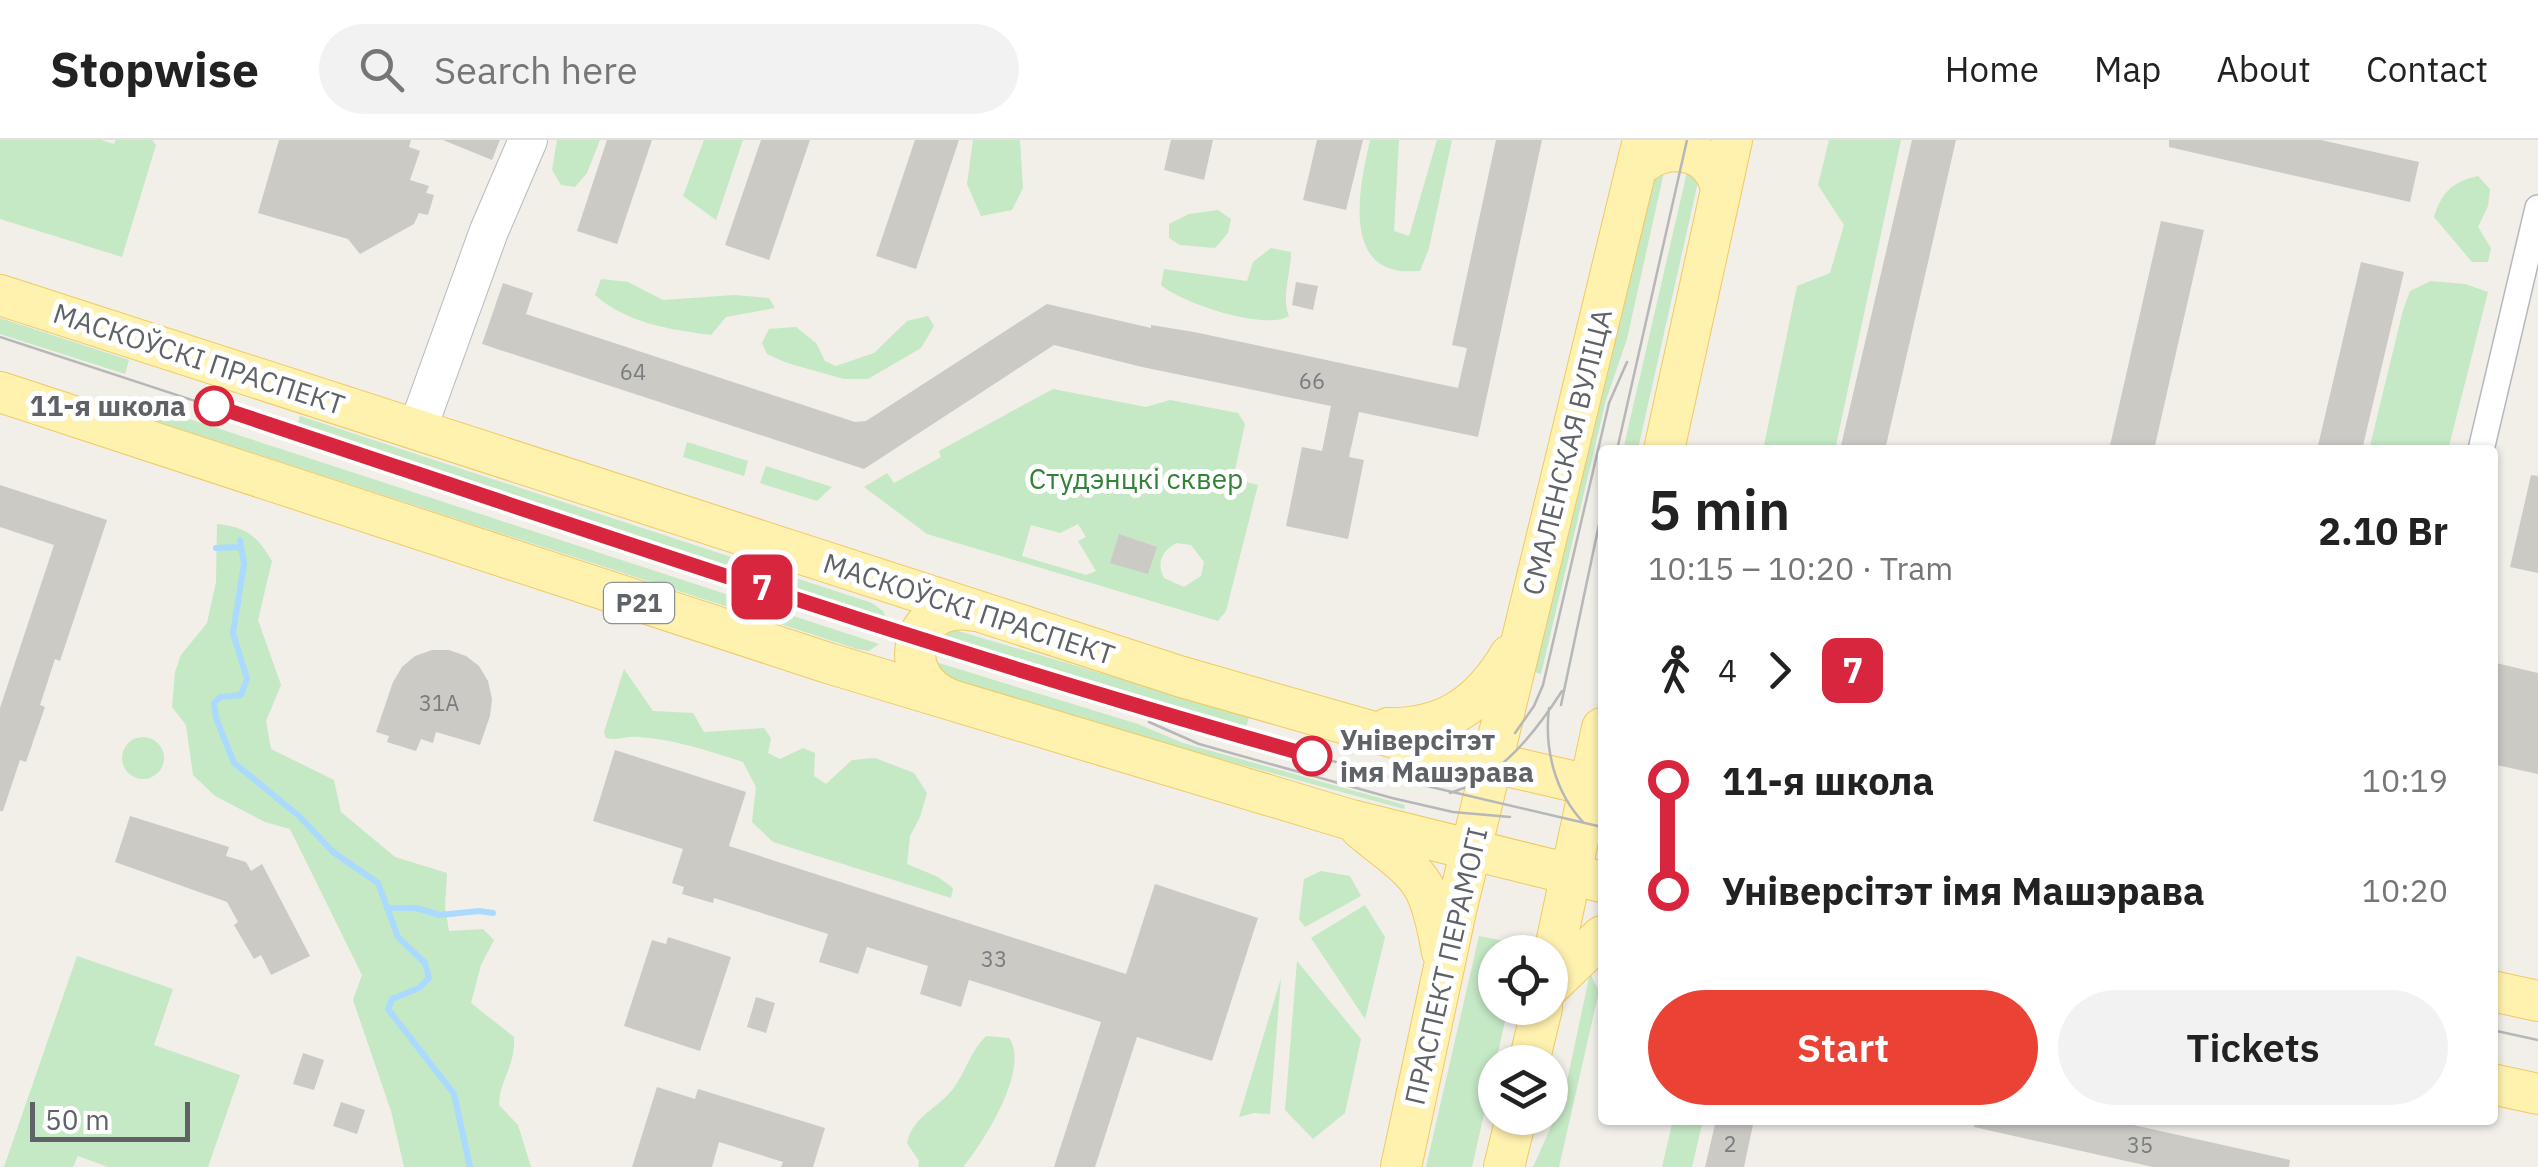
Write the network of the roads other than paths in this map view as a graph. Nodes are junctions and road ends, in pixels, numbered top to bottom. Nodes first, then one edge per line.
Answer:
1 (528, 140) edge
2 (1732, 140) edge
3 (1640, 154) edge
4 (1721, 190) junction
5 (2538, 208) edge
6 (0, 294) edge
7 (0, 392) edge
8 (416, 430) junction
9 (1665, 445) edge
10 (2481, 445) edge
11 (882, 582) junction
12 (974, 610) junction
13 (1525, 628) junction
14 (859, 672) junction
15 (949, 699) junction
16 (1359, 728) junction
17 (1492, 765) junction
18 (1596, 786) edge
19 (1351, 820) junction
20 (1471, 850) junction
21 (1587, 878) edge
22 (1565, 935) edge
23 (1598, 940) edge
24 (1444, 966) junction
25 (1568, 969) edge
26 (2498, 992) edge
27 (2538, 1001) edge
28 (2498, 1085) edge
29 (2538, 1094) edge
30 (1512, 1135) edge
31 (1401, 1167) edge
32 (1504, 1167) edge

1 - 8 street
2 - 4 main road
3 - 4 main road
3 - 13 main road, СМАЛЕНСКАЯ ВУЛІЦА
4 - 9 main road
5 - 10 street
6 - 8 main road, МАСКОЎСКІ ПРАСПЕКТ
7 - 14 main road, Р21
8 - 11 main road, МАСКОЎСКІ ПРАСПЕКТ
11 - 12 main road, МАСКОЎСКІ ПРАСПЕКТ
11 - 14 main road
12 - 15 main road
12 - 16 main road, МАСКОЎСКІ ПРАСПЕКТ
13 - 16 main road
13 - 17 main road, СМАЛЕНСКАЯ ВУЛІЦА
14 - 15 main road, Р21
15 - 19 main road, Р21
16 - 17 main road, МАСКОЎСКІ ПРАСПЕКТ
17 - 18 main road, МАСКОЎСКІ ПРАСПЕКТ
17 - 20 main road, ПРАСПЕКТ ПЕРАМОГІ
18 - 21 main road
19 - 20 main road, Р21
19 - 24 main road
20 - 21 main road, Р21
20 - 24 main road, ПРАСПЕКТ ПЕРАМОГІ
21 - 22 main road
23 - 25 main road
24 - 31 main road, ПРАСПЕКТ ПЕРАМОГІ
26 - 27 main road
28 - 29 main road
30 - 32 main road

